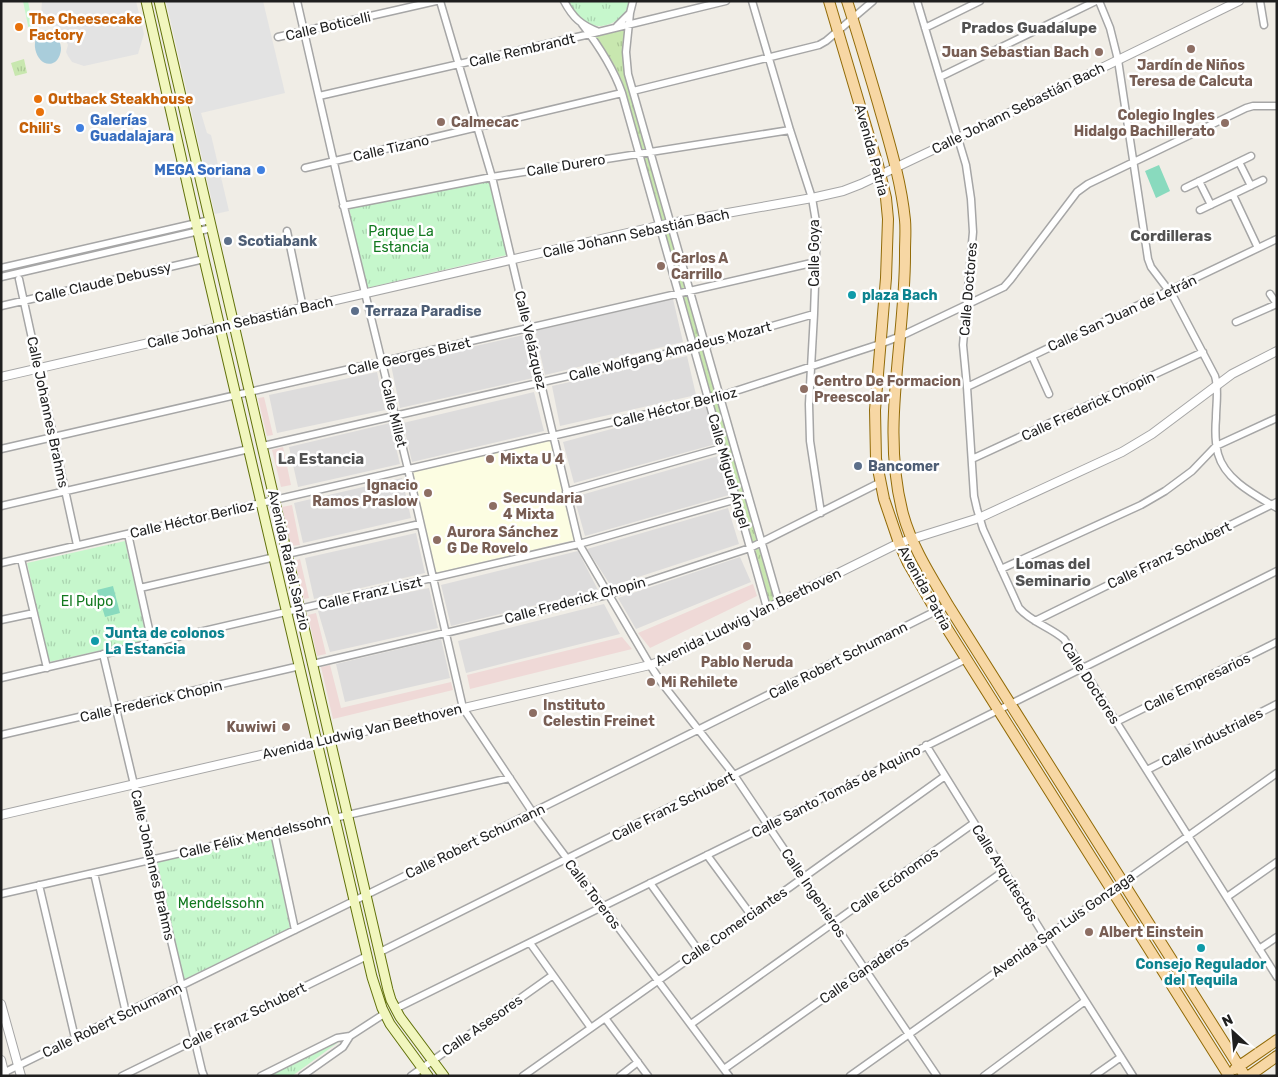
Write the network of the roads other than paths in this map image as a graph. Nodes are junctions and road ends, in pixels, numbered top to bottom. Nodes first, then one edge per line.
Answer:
1 (146, 1) edge
2 (159, 1) edge
3 (296, 1) edge
4 (438, 1) edge
5 (564, 1) edge
6 (633, 1) edge
7 (726, 1) edge
8 (752, 1) edge
9 (829, 1) edge
10 (847, 1) edge
11 (873, 1) edge
12 (917, 1) edge
13 (980, 1) edge
14 (1098, 1) edge
15 (1239, 1) edge
16 (1260, 1) edge
17 (630, 13) junction
18 (853, 18) junction
19 (582, 24) junction
20 (629, 24) junction
21 (1264, 25) dead end
22 (616, 27) junction
23 (925, 28) junction
24 (304, 31) junction
25 (838, 31) junction
26 (599, 32) junction
27 (590, 34) junction
28 (278, 37) dead end
29 (769, 58) junction
30 (1118, 60) junction
31 (458, 65) junction
32 (940, 78) junction
33 (633, 91) junction
34 (622, 93) junction
35 (319, 96) junction
36 (1277, 106) edge
37 (476, 128) junction
38 (790, 130) junction
39 (958, 138) junction
40 (650, 152) junction
41 (639, 154) junction
42 (1251, 156) dead end
43 (333, 162) junction
44 (1134, 162) junction
45 (1240, 162) junction
46 (896, 166) junction
47 (305, 168) dead end
48 (880, 174) junction
49 (492, 177) junction
50 (1263, 180) dead end
51 (1199, 181) junction
52 (1251, 186) junction
53 (1185, 188) dead end
54 (1233, 195) junction
55 (812, 198) junction
56 (1211, 205) junction
57 (343, 206) junction
58 (1200, 210) dead end
59 (670, 223) junction
60 (211, 224) junction
61 (660, 226) junction
62 (197, 227) junction
63 (287, 231) dead end
64 (160, 236) junction
65 (1277, 239) edge
66 (1258, 248) junction
67 (204, 259) junction
68 (512, 260) junction
69 (816, 262) junction
70 (1, 268) edge
71 (1, 277) edge
72 (19, 279) dead end
73 (690, 291) junction
74 (1169, 291) junction
75 (364, 294) junction
76 (678, 294) junction
77 (1270, 294) dead end
78 (24, 301) junction
79 (1277, 304) edge
80 (967, 305) junction
81 (1, 306) edge
82 (303, 308) junction
83 (814, 314) junction
84 (1236, 322) dead end
85 (234, 324) junction
86 (220, 327) junction
87 (528, 328) junction
88 (901, 336) junction
89 (880, 344) junction
90 (705, 345) junction
91 (694, 347) junction
92 (1277, 351) edge
93 (1203, 352) junction
94 (1032, 356) junction
95 (382, 362) junction
96 (811, 366) junction
97 (39, 368) junction
98 (1, 377) edge
99 (541, 383) junction
100 (1217, 385) junction
101 (967, 387) junction
102 (250, 392) junction
103 (1049, 394) dead end
104 (237, 395) junction
105 (720, 397) junction
106 (708, 400) junction
107 (395, 416) junction
108 (1277, 418) edge
109 (54, 437) junction
110 (553, 437) junction
111 (263, 446) junction
112 (1216, 446) junction
113 (722, 448) junction
114 (1, 449) edge
115 (250, 450) junction
116 (972, 459) junction
117 (408, 469) junction
118 (881, 482) junction
119 (66, 492) junction
120 (566, 492) junction
121 (737, 499) junction
122 (275, 500) junction
123 (262, 503) junction
124 (1273, 503) edge
125 (1, 506) edge
126 (1277, 508) edge
127 (821, 513) junction
128 (979, 518) junction
129 (420, 524) junction
130 (128, 534) junction
131 (912, 539) junction
132 (762, 543) junction
133 (899, 543) junction
134 (579, 544) junction
135 (78, 545) junction
136 (750, 548) junction
137 (288, 554) junction
138 (275, 557) junction
139 (21, 559) junction
140 (1, 563) edge
141 (1001, 569) junction
142 (1277, 571) edge
143 (433, 578) junction
144 (140, 588) junction
145 (608, 595) junction
146 (779, 602) junction
147 (948, 605) junction
148 (767, 608) junction
149 (300, 609) junction
150 (936, 611) junction
151 (288, 612) junction
152 (34, 613) junction
153 (1, 620) edge
154 (1036, 621) junction
155 (445, 632) junction
156 (1277, 642) edge
157 (152, 643) junction
158 (103, 654) junction
159 (966, 659) junction
160 (313, 664) junction
161 (650, 665) junction
162 (300, 666) junction
163 (47, 668) junction
164 (1082, 668) junction
165 (1, 678) edge
166 (1011, 704) junction
167 (1277, 704) edge
168 (463, 708) junction
169 (116, 709) junction
170 (998, 710) junction
171 (1116, 722) junction
172 (698, 730) junction
173 (1, 735) edge
174 (330, 739) junction
175 (318, 742) junction
176 (926, 746) junction
177 (1147, 770) junction
178 (1277, 773) edge
179 (734, 775) junction
180 (945, 776) junction
181 (510, 778) junction
182 (134, 784) junction
183 (533, 812) junction
184 (1, 815) edge
185 (348, 815) junction
186 (335, 818) junction
187 (974, 823) junction
188 (768, 825) junction
189 (274, 832) junction
190 (1188, 835) junction
191 (707, 855) junction
192 (566, 859) junction
193 (151, 860) junction
194 (1277, 862) edge
195 (1004, 870) junction
196 (94, 873) junction
197 (803, 877) junction
198 (1122, 882) junction
199 (650, 883) junction
200 (39, 885) junction
201 (1112, 890) junction
202 (1, 894) edge
203 (366, 895) junction
204 (1227, 897) junction
205 (354, 901) junction
206 (602, 907) junction
207 (751, 915) junction
208 (834, 922) junction
209 (295, 930) junction
210 (1045, 937) junction
211 (1277, 937) edge
212 (530, 943) junction
213 (1259, 949) junction
214 (699, 951) junction
215 (380, 952) junction
216 (367, 956) junction
217 (866, 969) junction
218 (553, 975) junction
219 (1277, 977) edge
220 (657, 980) junction
221 (181, 986) junction
222 (1085, 1001) junction
223 (1, 1004) edge
224 (395, 1008) junction
225 (126, 1013) junction
226 (384, 1014) junction
227 (604, 1018) junction
228 (691, 1024) junction
229 (591, 1028) junction
230 (909, 1034) junction
231 (350, 1036) junction
232 (75, 1038) junction
233 (195, 1040) junction
234 (1277, 1040) edge
235 (1277, 1056) edge
236 (1121, 1057) junction
237 (1, 1060) edge
238 (433, 1060) junction
239 (638, 1062) junction
240 (18, 1066) junction
241 (1239, 1066) junction
242 (724, 1069) junction
243 (425, 1072) edge
244 (4, 1074) edge
245 (1228, 1075) edge
246 (21, 1076) edge
247 (122, 1076) edge
248 (204, 1076) edge
249 (261, 1076) edge
250 (302, 1076) edge
251 (411, 1076) edge
252 (444, 1076) edge
253 (523, 1076) edge
254 (620, 1076) edge
255 (648, 1076) edge
256 (729, 1076) edge
257 (850, 1076) edge
258 (937, 1076) edge
259 (984, 1076) edge
260 (1094, 1076) edge
261 (1133, 1076) edge
262 (1247, 1076) edge

1 - 62 main road, Avenida Rafael Sanzio
2 - 60 main road, Avenida Rafael Sanzio
3 - 24 street, Calle Millet
4 - 24 street, Calle Boticelli
4 - 31 street, Calle Velázquez
5 - 19 street, Calle Miguel Ángel
6 - 17 street, Calle Miguel Ángel
7 - 20 street, Calle Rembrandt
8 - 29 street, Calle Goya
9 - 25 main road, Avenida Patria
10 - 18 main road, Avenida Patria
11 - 18 street
12 - 23 street, Calle Doctores
13 - 23 street
14 - 30 street
14 - 32 street
15 - 30 street, Calle Johann Sebastián Bach
16 - 21 street
17 - 20 street, Calle Miguel Ángel
17 - 22 street
18 - 25 street
18 - 46 main road, Avenida Patria
19 - 26 street, Calle Miguel Ángel
19 - 27 street, Calle Miguel Ángel
20 - 22 street, Calle Rembrandt
20 - 33 street, Calle Miguel Ángel
22 - 26 street, Calle Rembrandt
23 - 32 street, Calle Doctores
24 - 28 street, Calle Boticelli
24 - 35 street, Calle Millet
25 - 29 street
25 - 48 main road, Avenida Patria
26 - 27 street, Calle Rembrandt
27 - 31 street, Calle Rembrandt
27 - 34 street, Calle Miguel Ángel
29 - 33 street
29 - 38 street, Calle Goya
30 - 39 street, Calle Johann Sebastián Bach
30 - 44 street
31 - 35 street, Calle Rembrandt
31 - 37 street, Calle Velázquez
32 - 39 street, Calle Doctores
33 - 40 street, Calle Miguel Ángel
34 - 37 street, Calle Tizano
34 - 41 street, Calle Miguel Ángel
35 - 43 street, Calle Millet
36 - 44 street, Calle Héctor Berlioz
37 - 43 street, Calle Tizano
37 - 49 street, Calle Velázquez
38 - 40 street, Calle Durero
38 - 55 street, Calle Goya
39 - 46 street, Calle Johann Sebastián Bach
39 - 80 street, Calle Doctores
40 - 41 street, Calle Durero
40 - 59 street, Calle Miguel Ángel
41 - 49 street, Calle Durero
41 - 61 street, Calle Miguel Ángel
42 - 45 street
43 - 47 street, Calle Tizano
43 - 57 street, Calle Millet
44 - 74 street
44 - 80 street, Calle Héctor Berlioz
45 - 51 street
45 - 52 street
46 - 48 street, Calle Johann Sebastián Bach
46 - 88 main road, Avenida Patria
48 - 55 street, Calle Johann Sebastián Bach
48 - 89 main road, Avenida Patria
49 - 57 street, Calle Durero
49 - 68 street, Calle Velázquez
50 - 52 street
51 - 53 street
51 - 56 street
52 - 54 street
54 - 56 street
54 - 66 street
55 - 59 street, Calle Johann Sebastián Bach
55 - 69 street, Calle Goya
56 - 58 street
57 - 75 street, Calle Millet
59 - 61 street, Calle Johann Sebastián Bach
59 - 73 street, Calle Miguel Ángel
60 - 62 street
60 - 85 main road, Avenida Rafael Sanzio
61 - 68 street, Calle Johann Sebastián Bach
61 - 76 street, Calle Miguel Ángel
62 - 64 street
62 - 67 main road, Avenida Rafael Sanzio
63 - 82 street
64 - 70 street
64 - 71 street
65 - 66 street, Calle San Juan de Letrán
66 - 74 street, Calle San Juan de Letrán
67 - 78 street, Calle Claude Debussy
67 - 86 main road, Avenida Rafael Sanzio
68 - 75 street, Calle Johann Sebastián Bach
68 - 87 street, Calle Velázquez
69 - 73 street, Calle Georges Bizet
69 - 83 street, Calle Goya
72 - 78 street, Calle Johannes Brahms
73 - 76 street, Calle Georges Bizet
73 - 90 street, Calle Miguel Ángel
74 - 93 street
74 - 94 street, Calle San Juan de Letrán
75 - 82 street, Calle Johann Sebastián Bach
75 - 95 street, Calle Millet
76 - 87 street, Calle Georges Bizet
76 - 91 street, Calle Miguel Ángel
77 - 79 street
78 - 81 street, Calle Claude Debussy
78 - 97 street, Calle Johannes Brahms
79 - 84 street
80 - 88 street, Calle Héctor Berlioz
80 - 101 street, Calle Doctores
82 - 85 street, Calle Johann Sebastián Bach
83 - 90 street, Calle Wolfgang Amadeus Mozart
83 - 96 street, Calle Goya
85 - 86 street, Calle Johann Sebastián Bach
85 - 102 main road, Avenida Rafael Sanzio
86 - 97 street, Calle Johann Sebastián Bach
86 - 104 main road, Avenida Rafael Sanzio
87 - 95 street, Calle Georges Bizet
87 - 99 street, Calle Velázquez
88 - 89 street, Calle Héctor Berlioz
88 - 131 main road, Avenida Patria
89 - 96 street, Calle Héctor Berlioz
89 - 118 main road, Avenida Patria
90 - 91 street, Calle Wolfgang Amadeus Mozart
90 - 105 street, Calle Miguel Ángel
91 - 99 street, Calle Wolfgang Amadeus Mozart
91 - 106 street, Calle Miguel Ángel
92 - 100 street, Avenida Ludwig Van Beethoven
93 - 100 street
93 - 116 street, Calle Frederick Chopin
94 - 101 street, Calle San Juan de Letrán
94 - 103 street
95 - 102 street, Calle Georges Bizet
95 - 107 street, Calle Millet
96 - 105 street, Calle Héctor Berlioz
96 - 127 street, Calle Goya
97 - 98 street, Calle Johann Sebastián Bach
97 - 109 street, Calle Johannes Brahms
99 - 107 street, Calle Wolfgang Amadeus Mozart
99 - 110 street, Calle Velázquez
100 - 112 street
100 - 128 street, Avenida Ludwig Van Beethoven
101 - 116 street, Calle Doctores
102 - 104 street, Calle Georges Bizet
102 - 111 main road, Avenida Rafael Sanzio
104 - 109 street, Calle Georges Bizet
104 - 115 main road, Avenida Rafael Sanzio
105 - 106 street, Calle Héctor Berlioz
105 - 132 street, Calle Miguel Ángel
106 - 110 street, Calle Héctor Berlioz
106 - 113 street, Calle Miguel Ángel
107 - 111 street, Calle Wolfgang Amadeus Mozart
107 - 117 street, Calle Millet
108 - 112 street
109 - 114 street, Calle Georges Bizet
109 - 119 street, Calle Johannes Brahms
110 - 117 street, Calle Héctor Berlioz
110 - 120 street, Calle Velázquez
111 - 122 main road, Avenida Rafael Sanzio
112 - 124 street
112 - 141 street
113 - 120 street
113 - 121 street, Calle Miguel Ángel
115 - 119 street
115 - 123 main road, Avenida Rafael Sanzio
116 - 128 street, Calle Doctores
117 - 122 street, Calle Héctor Berlioz
117 - 129 street, Calle Millet
118 - 127 street, Calle Frederick Chopin
118 - 133 main road, Avenida Patria
119 - 125 street
119 - 135 street, Calle Johannes Brahms
120 - 134 street, Calle Velázquez
121 - 134 street, Calle Franz Liszt
121 - 136 street, Calle Miguel Ángel
122 - 123 street, Calle Héctor Berlioz
122 - 137 main road, Avenida Rafael Sanzio
123 - 130 street, Calle Héctor Berlioz
123 - 138 main road, Avenida Rafael Sanzio
124 - 126 street
124 - 154 street, Calle Franz Schubert
127 - 132 street, Calle Frederick Chopin
128 - 131 street, Avenida Ludwig Van Beethoven
128 - 141 street, Calle Doctores
129 - 137 street
129 - 143 street, Calle Millet
130 - 135 street, Calle Héctor Berlioz
130 - 144 street
131 - 133 street, Avenida Ludwig Van Beethoven
131 - 147 main road, Avenida Patria
132 - 136 street, Calle Frederick Chopin
132 - 146 street, Calle Miguel Ángel
133 - 146 street, Avenida Ludwig Van Beethoven
133 - 150 main road, Avenida Patria
134 - 143 street, Calle Franz Liszt
134 - 145 street, Calle Velázquez
135 - 139 street, Calle Héctor Berlioz
136 - 145 street, Calle Frederick Chopin
136 - 148 street, Calle Miguel Ángel
137 - 149 main road, Avenida Rafael Sanzio
138 - 144 street
138 - 151 main road, Avenida Rafael Sanzio
139 - 140 street, Calle Héctor Berlioz
139 - 152 street
141 - 154 street, Calle Doctores
142 - 164 street, Calle Santo Tomás de Aquino
143 - 149 street, Calle Franz Liszt
143 - 155 street, Calle Millet
144 - 157 street
145 - 155 street, Calle Frederick Chopin
145 - 161 street, Calle Velázquez
146 - 148 street, Avenida Ludwig Van Beethoven
147 - 150 street, Calle Robert Schumann
147 - 166 main road, Avenida Patria
148 - 161 street, Avenida Ludwig Van Beethoven
149 - 151 street, Calle Franz Liszt
149 - 160 main road, Avenida Rafael Sanzio
150 - 159 main road, Avenida Patria
150 - 172 street, Calle Robert Schumann
151 - 157 street, Calle Franz Liszt
151 - 162 main road, Avenida Rafael Sanzio
152 - 153 street
152 - 163 street
154 - 164 street, Calle Doctores
155 - 160 street, Calle Frederick Chopin
155 - 168 street, Calle Millet
156 - 171 street, Calle Empresarios
157 - 158 street, Calle Franz Liszt
158 - 163 street, Calle Franz Liszt
158 - 169 street, Calle Johannes Brahms
159 - 170 main road, Avenida Patria
159 - 179 street, Calle Franz Schubert
160 - 174 main road, Avenida Rafael Sanzio
161 - 168 street, Avenida Ludwig Van Beethoven
161 - 172 street, Calle Ingenieros
162 - 169 street, Calle Frederick Chopin
162 - 175 main road, Avenida Rafael Sanzio
163 - 165 street, Calle Franz Liszt
164 - 166 street, Calle Santo Tomás de Aquino
164 - 171 street, Calle Doctores
166 - 170 street, Calle Santo Tomás de Aquino
166 - 198 main road, Avenida Patria
167 - 177 street, Calle Industriales
168 - 174 street, Avenida Ludwig Van Beethoven
168 - 181 street, Calle Toreros
169 - 173 street, Calle Frederick Chopin
169 - 182 street, Calle Johannes Brahms
170 - 176 street, Calle Santo Tomás de Aquino
170 - 201 main road, Avenida Patria
171 - 177 street, Calle Doctores
172 - 179 street, Calle Ingenieros
172 - 183 street, Calle Robert Schumann
174 - 175 street, Avenida Ludwig Van Beethoven
174 - 185 main road, Avenida Rafael Sanzio
175 - 182 street, Avenida Ludwig Van Beethoven
175 - 186 main road, Avenida Rafael Sanzio
176 - 180 street, Calle Arquitectos
176 - 188 street, Calle Santo Tomás de Aquino
177 - 190 street, Calle Doctores
178 - 190 street, Avenida San Luis Gonzaga
179 - 188 street, Calle Ingenieros
179 - 192 street, Calle Franz Schubert
180 - 187 street, Calle Arquitectos
180 - 197 street, Calle Comerciantes
181 - 183 street, Calle Toreros
181 - 185 street, Calle Félix Mendelssohn
182 - 184 street, Avenida Ludwig Van Beethoven
182 - 193 street, Calle Johannes Brahms
183 - 192 street, Calle Toreros
183 - 203 street, Calle Robert Schumann
185 - 186 street, Calle Félix Mendelssohn
185 - 203 main road, Avenida Rafael Sanzio
186 - 189 street, Calle Félix Mendelssohn
186 - 205 main road, Avenida Rafael Sanzio
187 - 195 street, Calle Arquitectos
187 - 208 street, Calle Ecónomos
188 - 191 street, Calle Santo Tomás de Aquino
188 - 197 street, Calle Ingenieros
189 - 193 street, Calle Félix Mendelssohn
189 - 209 street
190 - 198 street, Avenida San Luis Gonzaga
190 - 204 street, Calle Doctores
191 - 199 street, Calle Santo Tomás de Aquino
191 - 207 street
192 - 206 street, Calle Toreros
192 - 215 street, Calle Franz Schubert
193 - 196 street, Calle Félix Mendelssohn
193 - 221 street, Calle Johannes Brahms
194 - 204 street
195 - 210 street, Calle Arquitectos
195 - 217 street, Calle Ganaderos
196 - 200 street, Calle Félix Mendelssohn
196 - 225 street
197 - 207 street, Calle Comerciantes
197 - 208 street, Calle Ingenieros
198 - 201 street, Avenida San Luis Gonzaga
198 - 241 main road, Avenida Patria
199 - 206 street, Calle Santo Tomás de Aquino
199 - 214 street
200 - 202 street, Calle Félix Mendelssohn
200 - 232 street
201 - 210 street, Avenida San Luis Gonzaga
201 - 245 main road, Avenida Patria
203 - 205 street, Calle Robert Schumann
203 - 215 main road, Avenida Rafael Sanzio
204 - 213 street, Calle Doctores
205 - 209 street, Calle Robert Schumann
205 - 216 main road, Avenida Rafael Sanzio
206 - 212 street, Calle Santo Tomás de Aquino
206 - 220 street, Calle Toreros
207 - 214 street, Calle Comerciantes
208 - 217 street, Calle Ingenieros
208 - 228 street, Calle Ecónomos
209 - 221 street, Calle Robert Schumann
210 - 222 street, Calle Arquitectos
210 - 230 street, Avenida San Luis Gonzaga
211 - 213 street
212 - 218 street
212 - 224 street, Calle Santo Tomás de Aquino
213 - 219 street, Calle Doctores
214 - 220 street, Calle Comerciantes
215 - 224 main road, Avenida Rafael Sanzio
216 - 226 main road, Avenida Rafael Sanzio
216 - 233 street, Calle Franz Schubert
217 - 230 street, Calle Ingenieros
217 - 242 street, Calle Ganaderos
218 - 229 street
218 - 238 street, Calle Asesores
220 - 227 street, Calle Comerciantes
220 - 228 street, Calle Toreros
221 - 225 street, Calle Robert Schumann
221 - 233 street, Calle Johannes Brahms
222 - 236 street, Calle Arquitectos
222 - 259 street
223 - 240 street
224 - 238 main road, Avenida Rafael Sanzio
225 - 232 street, Calle Robert Schumann
226 - 231 street
226 - 243 main road, Avenida Rafael Sanzio
227 - 229 street, Calle Comerciantes
227 - 239 street
228 - 242 street, Calle Toreros
229 - 253 street, Calle Comerciantes
230 - 257 street, Avenida San Luis Gonzaga
230 - 258 street, Calle Ingenieros
231 - 249 street
231 - 250 street
232 - 240 street, Calle Robert Schumann
233 - 247 street, Calle Franz Schubert
233 - 248 street, Calle Johannes Brahms
234 - 241 main road
235 - 262 main road
236 - 260 street
236 - 261 street, Calle Arquitectos
237 - 244 street
238 - 243 street, Calle Asesores
238 - 252 main road, Avenida Rafael Sanzio
239 - 254 street
239 - 255 street
240 - 244 street, Calle Robert Schumann
240 - 246 street
241 - 245 main road
241 - 262 main road, Avenida Patria
242 - 256 street, Calle Toreros
243 - 251 street, Calle Asesores

